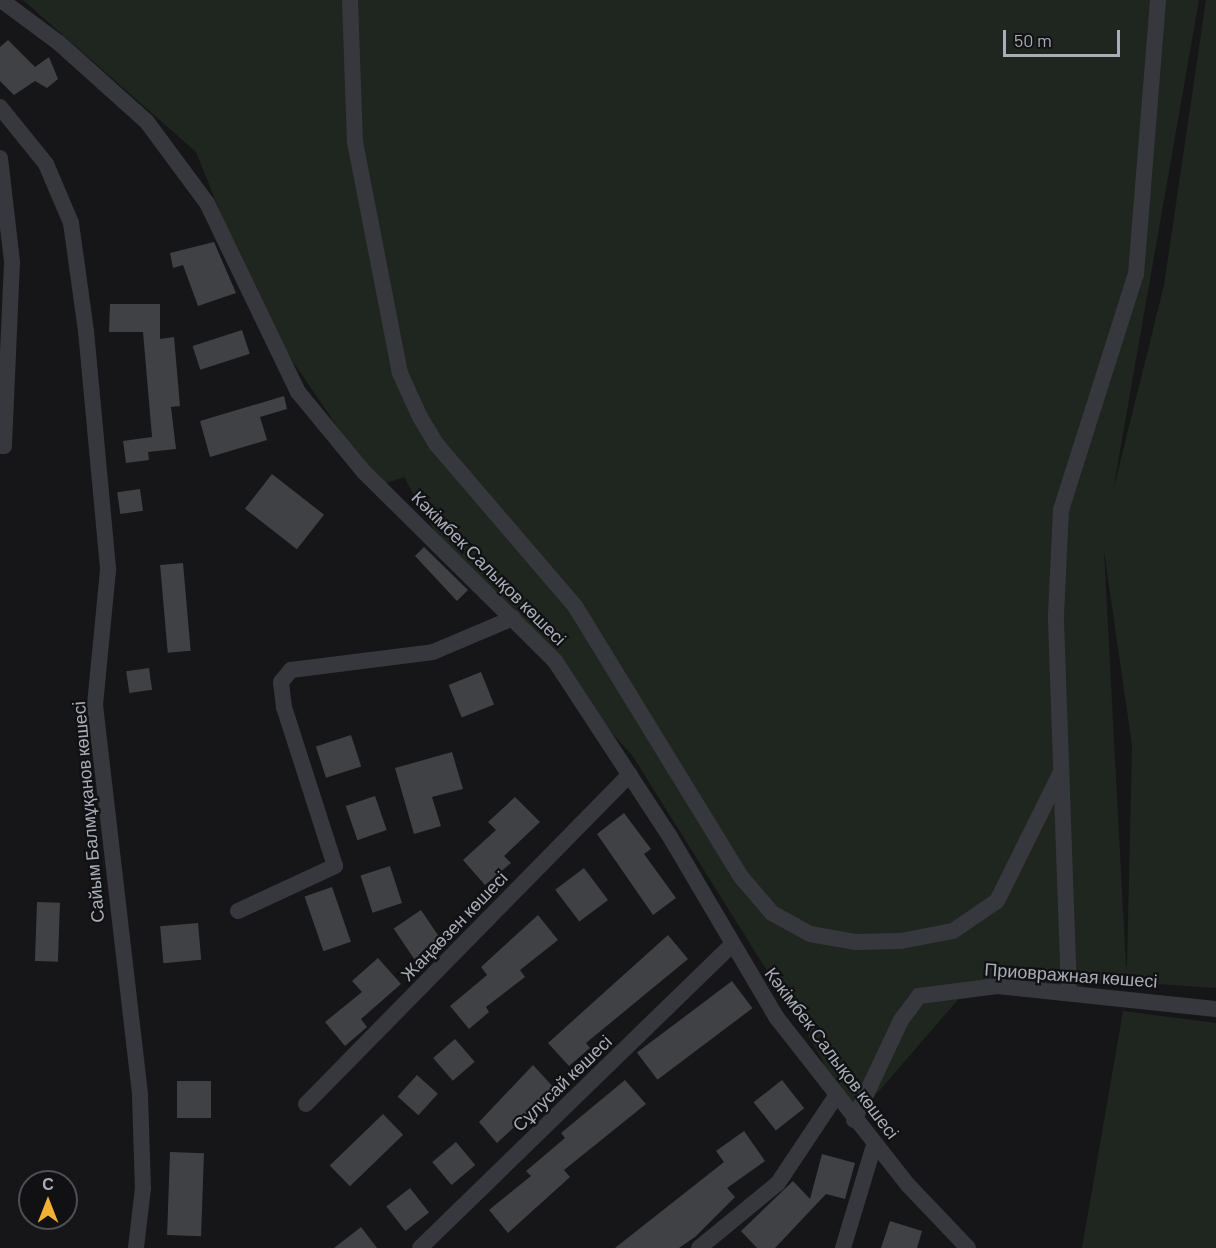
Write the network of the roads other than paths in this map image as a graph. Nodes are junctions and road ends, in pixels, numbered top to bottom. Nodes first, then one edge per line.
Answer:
1 (2, 0) edge
2 (350, 0) edge
3 (1158, 0) edge
4 (0, 107) edge
5 (0, 158) edge
6 (0, 446) edge
7 (513, 618) junction
8 (630, 774) junction
9 (1060, 774) junction
10 (238, 911) dead end
11 (731, 946) junction
12 (1070, 993) junction
13 (1216, 1009) edge
14 (836, 1096) junction
15 (306, 1104) dead end
16 (854, 1120) junction
17 (874, 1144) junction
18 (136, 1248) edge
19 (420, 1248) edge
20 (699, 1248) edge
21 (843, 1248) edge
22 (968, 1248) edge

1 - 7 street, Кәкімбек Салықов көшесі
2 - 9 street
3 - 9 street
4 - 18 street, Сайым Балмұқанов көшесі
5 - 6 street
7 - 8 street, Кәкімбек Салықов көшесі
7 - 10 street
8 - 11 street, Кәкімбек Салықов көшесі
8 - 15 street, Жаңаөзен көшесі
9 - 12 street
11 - 14 street, Кәкімбек Салықов көшесі
11 - 19 street, Сұлусай көшесі
12 - 13 street, Приовражная көшесі
12 - 16 street, Приовражная көшесі
14 - 16 street, Кәкімбек Салықов көшесі
14 - 20 street
16 - 17 street, Кәкімбек Салықов көшесі
17 - 21 street
17 - 22 street, Кәкімбек Салықов көшесі

